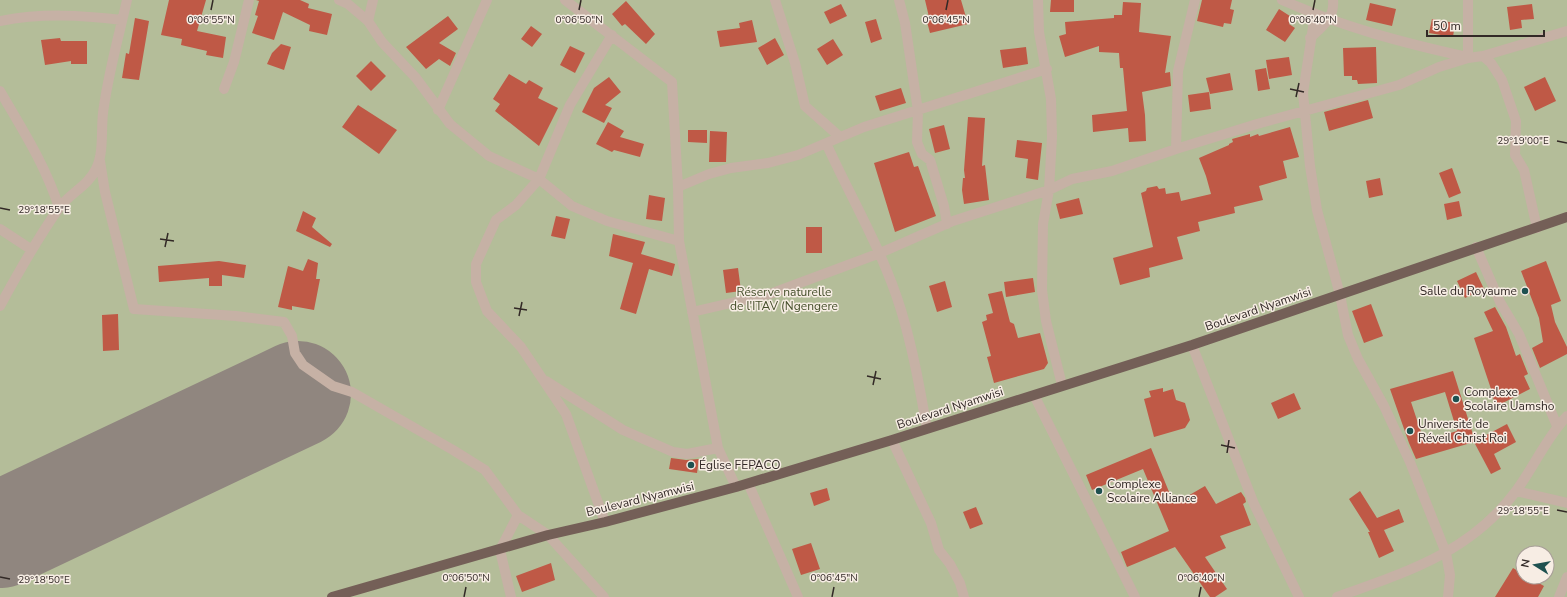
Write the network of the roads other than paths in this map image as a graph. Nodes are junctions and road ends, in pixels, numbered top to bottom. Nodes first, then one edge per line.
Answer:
1 (128, 0) edge
2 (249, 0) edge
3 (339, 0) edge
4 (374, 0) edge
5 (487, 0) edge
6 (565, 0) edge
7 (775, 0) edge
8 (899, 0) edge
9 (1038, 0) edge
10 (1195, 0) edge
11 (1282, 0) edge
12 (1333, 0) edge
13 (1468, 0) edge
14 (1315, 14) junction
15 (122, 20) junction
16 (1329, 20) junction
17 (0, 21) edge
18 (368, 21) junction
19 (1567, 31) edge
20 (612, 35) junction
21 (1310, 38) junction
22 (1483, 56) junction
23 (1468, 58) junction
24 (1047, 69) junction
25 (224, 89) dead end
26 (0, 91) edge
27 (438, 110) junction
28 (918, 111) junction
29 (1306, 112) junction
30 (840, 137) junction
31 (826, 143) junction
32 (1176, 149) junction
33 (100, 161) junction
34 (539, 179) junction
35 (678, 187) junction
36 (1049, 190) junction
37 (59, 208) junction
38 (1567, 217) edge
39 (947, 224) junction
40 (1537, 228) junction
41 (0, 229) edge
42 (679, 241) junction
43 (1476, 247) junction
44 (32, 250) junction
45 (880, 253) junction
46 (1340, 295) junction
47 (0, 306) edge
48 (692, 312) junction
49 (1192, 345) junction
50 (541, 378) junction
51 (1062, 385) junction
52 (1034, 394) junction
53 (1567, 416) edge
54 (1558, 426) junction
55 (927, 429) junction
56 (892, 440) junction
57 (718, 448) junction
58 (748, 484) junction
59 (736, 488) junction
60 (1516, 491) junction
61 (1567, 503) edge
62 (518, 515) junction
63 (605, 522) junction
64 (548, 534) junction
65 (500, 550) junction
66 (1446, 553) junction
67 (1567, 577) edge
68 (332, 597) edge
69 (511, 597) edge
70 (604, 597) edge
71 (798, 597) edge
72 (964, 597) edge
73 (1135, 597) edge
74 (1299, 597) edge
75 (1337, 597) edge
76 (1448, 597) edge
77 (1559, 597) edge

1 - 15 street
2 - 25 street
3 - 18 street
4 - 18 street
5 - 27 street
6 - 20 street
7 - 30 street
8 - 28 street
9 - 24 street
10 - 32 street
11 - 14 street
12 - 16 street
13 - 23 street
14 - 16 street
14 - 21 street
15 - 17 street
15 - 33 street
16 - 21 street
16 - 23 street
18 - 27 street
19 - 22 street
20 - 34 street
20 - 35 street
21 - 29 street
22 - 23 street
22 - 40 street
23 - 29 street
24 - 28 street
24 - 36 street
26 - 37 street
27 - 34 street
28 - 30 street
28 - 39 street
29 - 32 street
29 - 46 street
30 - 31 street
31 - 35 street
31 - 45 street
32 - 36 street
33 - 37 street
33 - 62 street
34 - 42 street
34 - 50 street
35 - 42 street
36 - 39 street
36 - 51 street
37 - 44 street
38 - 40 main road, Boulevard Nyamwisi
39 - 45 street
40 - 43 main road, Boulevard Nyamwisi
41 - 44 street
42 - 48 street
43 - 46 main road, Boulevard Nyamwisi
43 - 54 street
44 - 47 street
45 - 48 street
45 - 55 street
46 - 49 main road, Boulevard Nyamwisi
46 - 66 street
48 - 57 street
49 - 51 main road, Boulevard Nyamwisi
49 - 74 street
50 - 57 street
50 - 63 street
51 - 52 main road, Boulevard Nyamwisi
52 - 55 main road, Boulevard Nyamwisi
52 - 73 street
53 - 54 street
54 - 60 street
55 - 56 main road, Boulevard Nyamwisi
56 - 58 main road, Boulevard Nyamwisi
56 - 72 street
57 - 59 street
58 - 59 main road, Boulevard Nyamwisi
58 - 71 street
59 - 63 main road, Boulevard Nyamwisi
60 - 61 street
60 - 66 street
62 - 64 street
62 - 65 street
63 - 64 main road, Boulevard Nyamwisi
64 - 65 main road, Boulevard Nyamwisi
64 - 70 street
65 - 68 main road, Boulevard Nyamwisi
65 - 69 street
66 - 75 street
66 - 76 street
67 - 77 street

